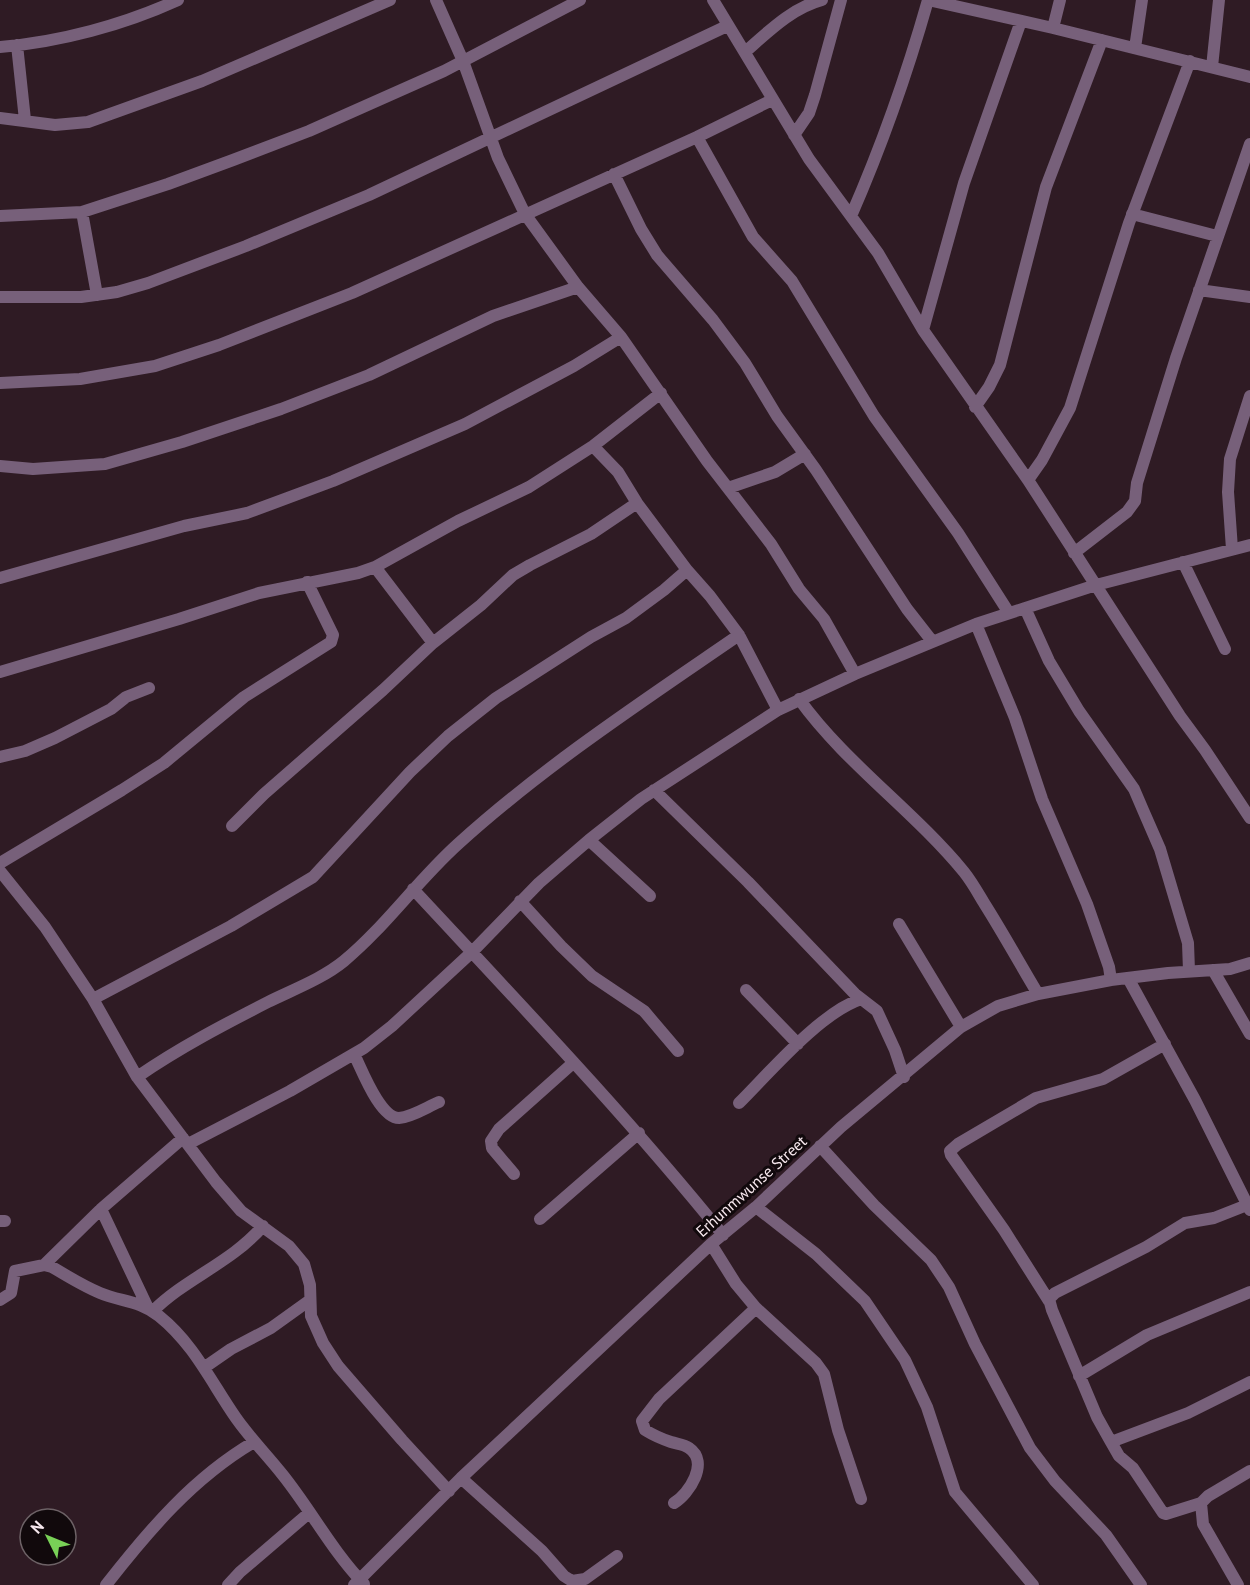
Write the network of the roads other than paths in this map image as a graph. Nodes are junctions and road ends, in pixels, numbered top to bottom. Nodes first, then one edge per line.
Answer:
1 (178, 0) edge
2 (390, 0) edge
3 (436, 0) edge
4 (580, 0) edge
5 (713, 0) edge
6 (822, 0) edge
7 (841, 0) edge
8 (928, 0) edge
9 (1060, 0) edge
10 (1142, 0) edge
11 (1219, 0) edge
12 (942, 1) edge
13 (1021, 21) junction
14 (1053, 28) junction
15 (730, 30) junction
16 (761, 38) junction
17 (1102, 40) junction
18 (17, 45) junction
19 (0, 47) edge
20 (1135, 48) junction
21 (745, 52) junction
22 (463, 61) junction
23 (1190, 61) junction
24 (1212, 67) junction
25 (1250, 76) edge
26 (772, 100) junction
27 (0, 118) edge
28 (26, 120) junction
29 (794, 135) junction
30 (697, 136) junction
31 (491, 139) junction
32 (1250, 144) edge
33 (614, 174) junction
34 (82, 212) junction
35 (525, 214) junction
36 (1132, 214) junction
37 (0, 216) edge
38 (851, 216) junction
39 (1217, 236) junction
40 (578, 286) junction
41 (1199, 290) junction
42 (97, 295) junction
43 (0, 297) edge
44 (1250, 297) edge
45 (923, 330) junction
46 (621, 337) junction
47 (0, 384) edge
48 (661, 393) junction
49 (1250, 396) edge
50 (975, 407) junction
51 (593, 446) junction
52 (805, 454) junction
53 (0, 466) edge
54 (1028, 480) junction
55 (728, 488) junction
56 (637, 503) junction
57 (1250, 545) edge
58 (1232, 549) junction
59 (1074, 553) junction
60 (1183, 562) junction
61 (375, 567) junction
62 (687, 570) junction
63 (0, 578) edge
64 (307, 582) junction
65 (1096, 585) junction
66 (1025, 608) junction
67 (1009, 613) junction
68 (976, 624) junction
69 (739, 635) junction
70 (932, 641) junction
71 (433, 643) junction
72 (1225, 649) dead end
73 (0, 672) edge
74 (855, 674) junction
75 (149, 688) dead end
76 (800, 699) junction
77 (778, 710) junction
78 (0, 757) edge
79 (654, 790) junction
80 (1250, 818) edge
81 (232, 826) dead end
82 (590, 840) junction
83 (0, 863) edge
84 (0, 872) edge
85 (413, 889) junction
86 (650, 896) dead end
87 (520, 901) junction
88 (899, 924) dead end
89 (472, 952) junction
90 (1250, 963) edge
91 (1213, 970) junction
92 (1188, 972) junction
93 (1128, 978) junction
94 (1111, 980) junction
95 (746, 990) dead end
96 (1038, 994) junction
97 (93, 999) junction
98 (861, 999) junction
99 (962, 1027) junction
100 (1250, 1034) edge
101 (798, 1044) junction
102 (1165, 1044) junction
103 (678, 1051) dead end
104 (354, 1054) junction
105 (573, 1063) junction
106 (137, 1077) junction
107 (904, 1077) junction
108 (439, 1102) dead end
109 (739, 1102) dead end
110 (639, 1133) junction
111 (185, 1141) junction
112 (820, 1146) junction
113 (514, 1174) dead end
114 (756, 1207) junction
115 (1249, 1208) edge
116 (101, 1209) junction
117 (540, 1219) dead end
118 (263, 1226) junction
119 (723, 1235) junction
120 (711, 1244) junction
121 (44, 1265) junction
122 (1250, 1292) edge
123 (0, 1300) edge
124 (310, 1300) junction
125 (1049, 1301) junction
126 (756, 1308) junction
127 (150, 1309) junction
128 (205, 1367) junction
129 (1079, 1376) junction
130 (1249, 1384) edge
131 (254, 1442) junction
132 (1111, 1442) junction
133 (1250, 1471) edge
134 (461, 1478) junction
135 (449, 1491) junction
136 (861, 1499) dead end
137 (674, 1503) dead end
138 (1200, 1503) junction
139 (309, 1513) junction
140 (617, 1556) dead end
141 (360, 1583) edge
142 (106, 1585) edge
143 (228, 1585) edge
144 (1033, 1585) edge
145 (1141, 1585) edge
146 (1238, 1585) edge

1 - 18 street
2 - 28 street
3 - 22 street
4 - 22 street
5 - 15 street
6 - 16 street
7 - 29 street
8 - 12 street
8 - 38 street
9 - 14 street
10 - 20 street
11 - 24 street
12 - 13 street
13 - 14 street
13 - 45 street
14 - 17 street
15 - 16 street
15 - 21 street
15 - 31 street
16 - 21 street
17 - 20 street
17 - 50 street
18 - 19 street
18 - 28 street
20 - 23 street
21 - 26 street
22 - 31 street
22 - 34 street
23 - 24 street
23 - 36 street
24 - 25 street
26 - 29 street
26 - 30 street
27 - 28 street
29 - 38 street
30 - 33 street
30 - 67 street
31 - 35 street
31 - 42 street
32 - 39 street
33 - 35 street
33 - 52 street
34 - 37 street
34 - 42 street
35 - 40 street
35 - 47 street
36 - 39 street
36 - 54 street
38 - 45 street
39 - 41 street
40 - 46 street
40 - 53 street
41 - 44 street
41 - 59 street
42 - 43 street
45 - 50 street
46 - 48 street
46 - 63 street
48 - 51 street
48 - 55 street
49 - 58 street
50 - 54 street
51 - 56 street
51 - 61 street
52 - 55 street
52 - 70 street
54 - 59 street
55 - 74 street
56 - 62 street
56 - 71 street
57 - 58 street
58 - 60 street
59 - 65 street
60 - 65 street
60 - 72 street
61 - 64 street
61 - 71 street
62 - 69 street
62 - 97 street
64 - 73 street
64 - 83 street
65 - 66 street
65 - 80 street
66 - 67 street
66 - 92 street
67 - 68 street
68 - 70 street
68 - 94 street
69 - 77 street
69 - 85 street
70 - 74 street
71 - 81 street
74 - 76 street
75 - 78 street
76 - 77 street
76 - 96 street
77 - 79 street
79 - 82 street
79 - 98 street
82 - 86 street
82 - 87 street
84 - 97 street
85 - 89 street
85 - 106 street
87 - 89 street
87 - 103 street
88 - 99 street
89 - 104 street
89 - 105 street
90 - 91 street, Erhunmwunse Street
91 - 92 street, Erhunmwunse Street
91 - 100 street
92 - 93 street, Erhunmwunse Street
93 - 94 street, Erhunmwunse Street
93 - 102 street
94 - 96 street, Erhunmwunse Street
95 - 101 street
96 - 99 street, Erhunmwunse Street
97 - 106 street
98 - 101 street
98 - 107 street
99 - 107 street, Erhunmwunse Street
101 - 109 street
102 - 115 street
102 - 125 street
104 - 108 street
104 - 111 street
105 - 110 street
105 - 113 street
106 - 111 street
107 - 112 street, Erhunmwunse Street
110 - 117 street
110 - 119 street
111 - 116 street
111 - 118 street
112 - 114 street, Erhunmwunse Street
112 - 145 street
114 - 119 street, Erhunmwunse Street
114 - 144 street
115 - 125 street
116 - 121 street
116 - 127 street
118 - 124 street
118 - 127 street
119 - 120 street, Erhunmwunse Street
120 - 126 street
120 - 134 street, Erhunmwunse Street
121 - 123 street
121 - 127 street
122 - 129 street
124 - 128 street
124 - 135 street
125 - 129 street
126 - 136 street
126 - 137 street
127 - 128 street
128 - 131 street
129 - 132 street
130 - 132 street
131 - 139 street
131 - 142 street
132 - 138 street
133 - 138 street
134 - 135 street, Erhunmwunse Street
134 - 140 street
135 - 141 street, Erhunmwunse Street
138 - 146 street
139 - 141 street
139 - 143 street

